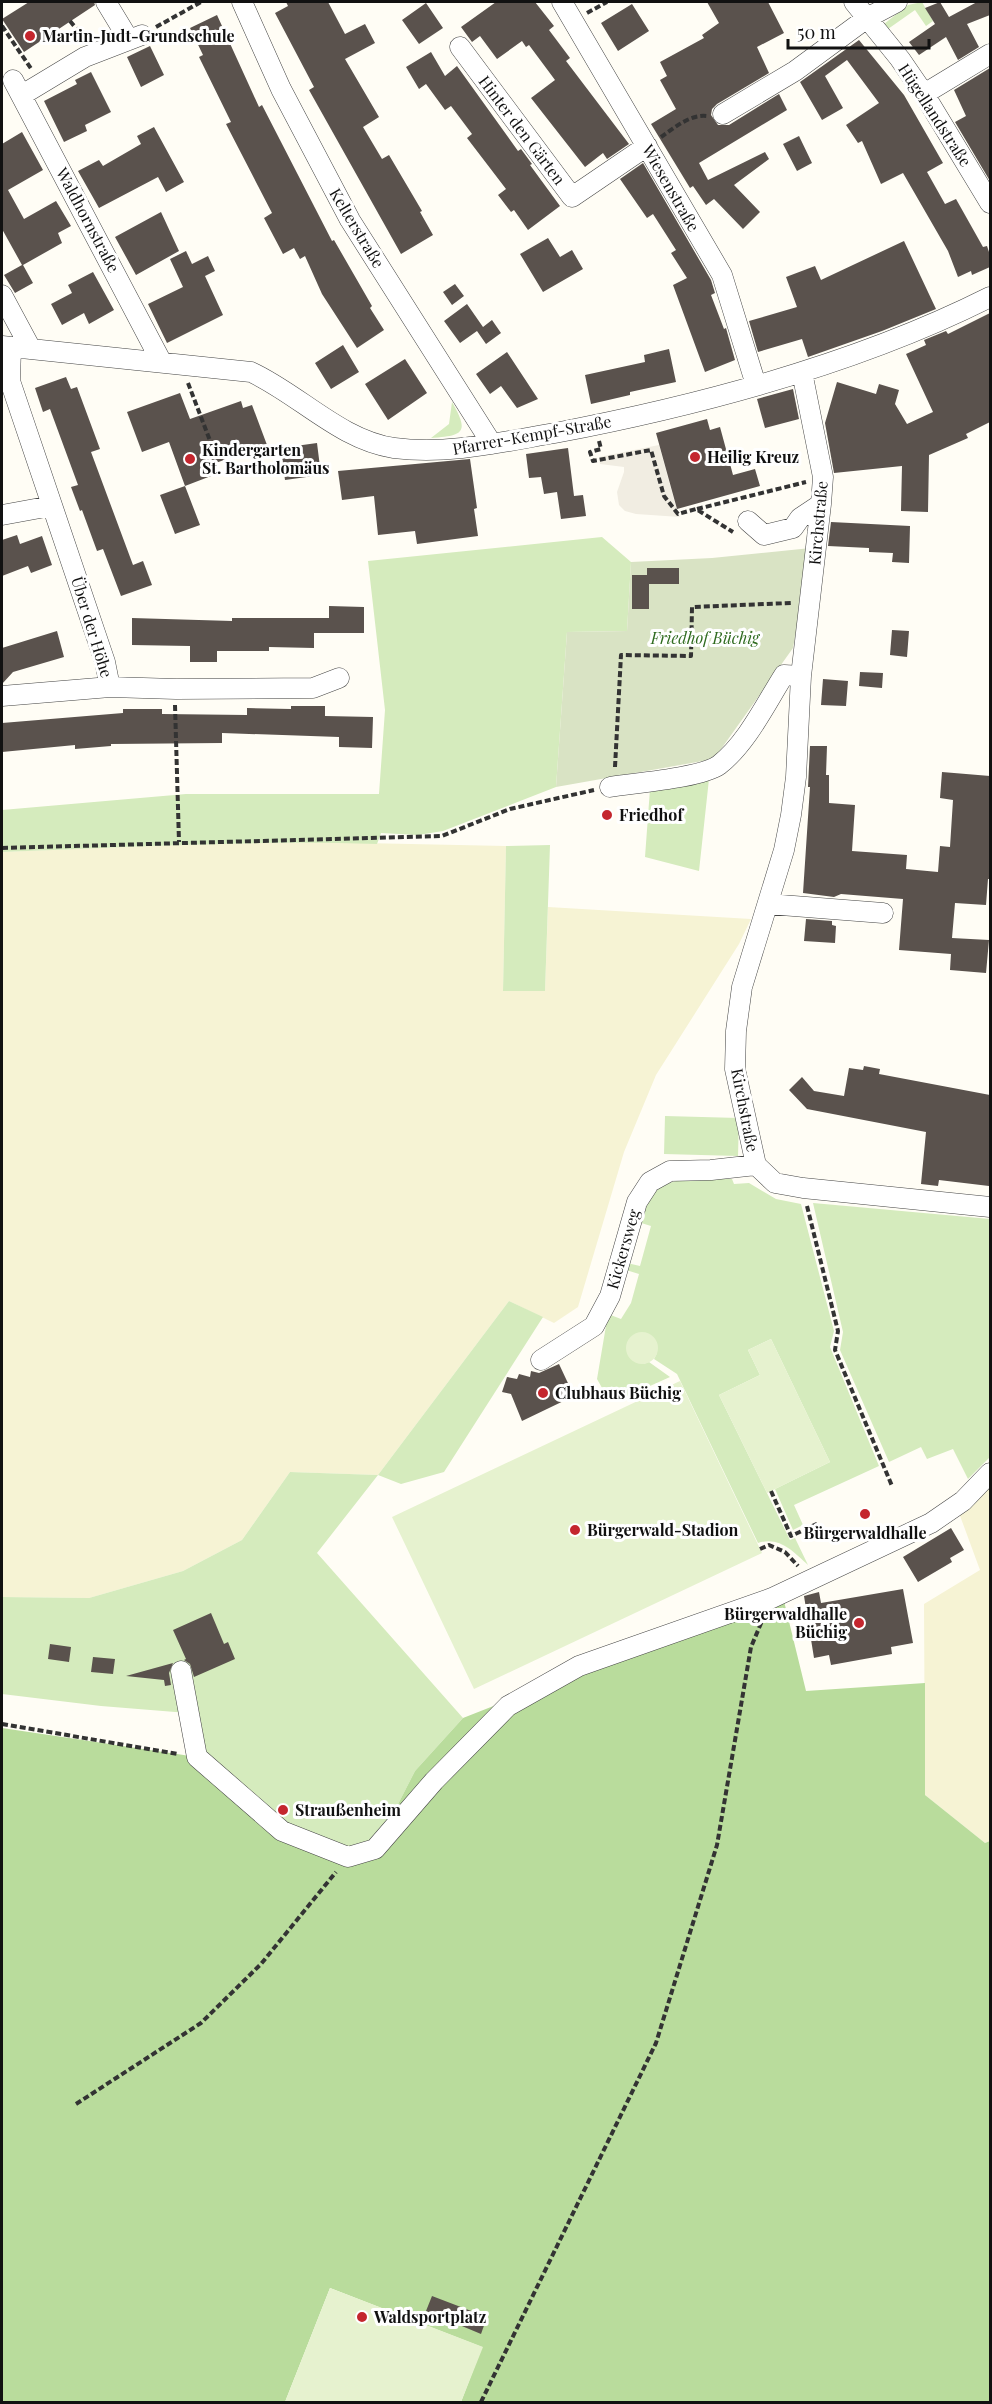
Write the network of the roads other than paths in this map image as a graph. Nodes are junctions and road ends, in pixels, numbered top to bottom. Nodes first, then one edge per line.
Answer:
1 (106, 2) edge
2 (242, 2) edge
3 (562, 2) edge
4 (854, 2) edge
5 (897, 2) edge
6 (867, 18) junction
7 (460, 47) dead end
8 (990, 54) edge
9 (924, 94) junction
10 (723, 114) road end
11 (648, 146) junction
12 (990, 203) edge
13 (2, 295) edge
14 (990, 297) edge
15 (15, 347) edge
16 (161, 361) junction
17 (802, 372) junction
18 (756, 385) junction
19 (492, 444) junction
20 (821, 504) junction
21 (51, 506) junction
22 (2, 515) edge
23 (741, 527) road end
24 (801, 676) junction
25 (339, 678) dead end
26 (110, 687) junction
27 (2, 696) edge
28 (613, 787) road end
29 (768, 904) junction
30 (883, 913) dead end
31 (756, 1165) junction
32 (990, 1207) edge
33 (541, 1360) dead end
34 (990, 1473) edge
35 (181, 1671) dead end

1 - 16 street, Waldhornstraße
2 - 19 street, Kelterstraße
3 - 11 street, Wiesenstraße
4 - 6 street, Hügellandstraße
5 - 6 street
6 - 9 street, Hügellandstraße
6 - 10 street
7 - 11 street, Hinter den Gärten
8 - 9 street
9 - 12 street, Hügellandstraße
11 - 18 street, Wiesenstraße
13 - 15 street
14 - 17 street, Pfarrer-Kempf-Straße
15 - 16 street, Pfarrer-Kempf-Straße
15 - 21 street, Über der Höhe
16 - 19 street, Pfarrer-Kempf-Straße
17 - 18 street, Pfarrer-Kempf-Straße
17 - 20 street, Kirchstraße
18 - 19 street, Pfarrer-Kempf-Straße
20 - 23 street
20 - 24 street, Kirchstraße
21 - 22 street
21 - 26 street, Über der Höhe
24 - 28 street
24 - 29 street, Kirchstraße
25 - 26 street, Über der Höhe
26 - 27 street
29 - 30 street
29 - 31 street, Kirchstraße
31 - 32 street, Kirchstraße
31 - 33 street, Kickersweg
34 - 35 street

